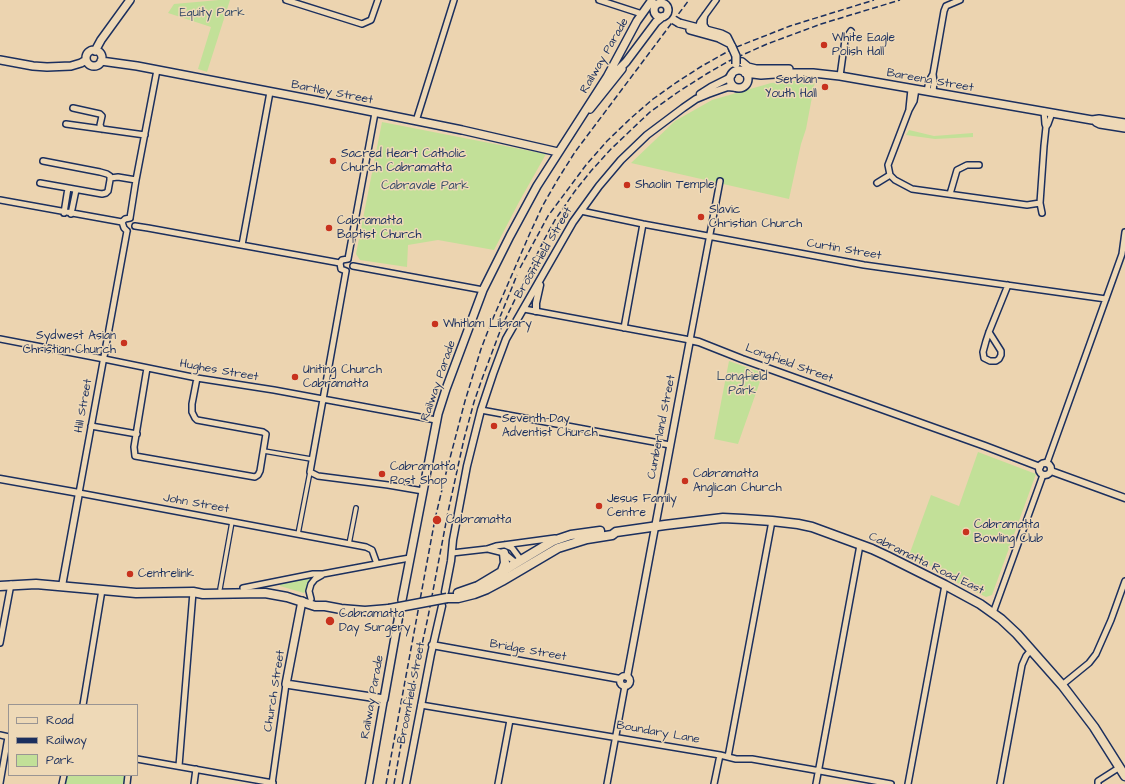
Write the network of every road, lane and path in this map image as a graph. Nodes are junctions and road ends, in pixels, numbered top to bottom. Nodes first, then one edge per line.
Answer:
1 (286, 0) edge
2 (378, 0) edge
3 (454, 0) edge
4 (599, 0) edge
5 (667, 0) edge
6 (672, 0) edge
7 (716, 0) edge
8 (960, 0) edge
9 (127, 1) edge
10 (655, 2) edge
11 (654, 10) junction
12 (665, 13) junction
13 (642, 14) junction
14 (705, 14) junction
15 (676, 22) junction
16 (704, 23) junction
17 (686, 28) junction
18 (698, 28) junction
19 (851, 31) dead end
20 (709, 33) junction
21 (647, 34) junction
22 (95, 50) junction
23 (0, 60) edge
24 (86, 60) junction
25 (738, 60) junction
26 (101, 61) junction
27 (626, 62) junction
28 (158, 70) junction
29 (744, 72) junction
30 (733, 74) junction
31 (817, 74) junction
32 (764, 75) junction
33 (840, 76) junction
34 (607, 77) junction
35 (746, 85) junction
36 (737, 88) junction
37 (914, 89) junction
38 (930, 91) junction
39 (270, 92) junction
40 (690, 103) junction
41 (74, 108) dead end
42 (1044, 111) junction
43 (375, 113) junction
44 (1052, 113) junction
45 (1092, 120) junction
46 (416, 121) junction
47 (577, 123) junction
48 (1125, 123) edge
49 (66, 124) dead end
50 (1046, 127) junction
51 (1125, 128) edge
52 (102, 129) junction
53 (145, 135) junction
54 (558, 152) junction
55 (43, 161) dead end
56 (978, 165) dead end
57 (890, 175) junction
58 (110, 178) junction
59 (136, 180) junction
60 (720, 181) dead end
61 (40, 183) dead end
62 (877, 183) dead end
63 (68, 188) junction
64 (76, 190) junction
65 (950, 194) junction
66 (0, 200) edge
67 (1040, 203) junction
68 (581, 211) junction
69 (64, 212) junction
70 (1042, 213) dead end
71 (72, 214) junction
72 (130, 218) junction
73 (122, 222) junction
74 (643, 224) junction
75 (136, 226) junction
76 (127, 231) junction
77 (1125, 234) edge
78 (709, 235) junction
79 (242, 245) junction
80 (348, 259) junction
81 (340, 263) junction
82 (353, 266) junction
83 (346, 271) junction
84 (542, 278) junction
85 (1008, 285) junction
86 (483, 290) junction
87 (1106, 299) junction
88 (524, 309) junction
89 (536, 311) junction
90 (624, 328) junction
91 (989, 332) junction
92 (0, 339) edge
93 (690, 340) junction
94 (104, 359) junction
95 (147, 368) junction
96 (197, 378) junction
97 (322, 399) junction
98 (481, 410) junction
99 (436, 420) junction
100 (91, 426) junction
101 (137, 434) junction
102 (670, 445) junction
103 (264, 450) junction
104 (311, 459) junction
105 (1047, 463) junction
106 (1040, 467) junction
107 (310, 472) junction
108 (1051, 472) junction
109 (1043, 475) junction
110 (0, 479) edge
111 (422, 491) junction
112 (79, 493) junction
113 (1125, 498) edge
114 (356, 508) dead end
115 (772, 521) junction
116 (232, 522) junction
117 (655, 526) junction
118 (616, 532) junction
119 (298, 534) junction
120 (562, 538) junction
121 (349, 544) junction
122 (860, 545) junction
123 (487, 549) junction
124 (504, 549) junction
125 (452, 553) junction
126 (410, 558) junction
127 (377, 564) junction
128 (521, 565) junction
129 (502, 571) junction
130 (323, 574) junction
131 (1125, 581) edge
132 (11, 584) junction
133 (945, 585) junction
134 (0, 586) edge
135 (62, 586) junction
136 (243, 588) junction
137 (220, 589) junction
138 (102, 590) junction
139 (193, 592) junction
140 (446, 595) junction
141 (457, 596) junction
142 (311, 599) junction
143 (402, 600) dead end
144 (302, 601) junction
145 (325, 606) junction
146 (442, 606) dead end
147 (993, 613) junction
148 (399, 615) dead end
149 (0, 643) edge
150 (432, 645) junction
151 (1032, 650) junction
152 (627, 677) junction
153 (620, 679) junction
154 (286, 684) junction
155 (1062, 685) junction
156 (625, 686) junction
157 (384, 699) junction
158 (83, 704) edge
159 (421, 705) junction
160 (510, 720) junction
161 (0, 735) edge
162 (8, 737) edge
163 (616, 737) junction
164 (720, 755) junction
165 (728, 757) junction
166 (138, 759) edge
167 (179, 766) junction
168 (1120, 767) junction
169 (196, 769) junction
170 (818, 771) junction
171 (1125, 776) edge
172 (0, 783) edge
173 (272, 783) edge
174 (194, 784) edge
175 (369, 784) edge
176 (406, 784) edge
177 (498, 784) edge
178 (607, 784) edge
179 (714, 784) edge
180 (816, 784) edge
181 (891, 784) edge
182 (908, 784) edge
183 (1000, 784) edge
184 (1098, 784) edge

1 - 2 street
3 - 46 street
4 - 13 street
5 - 10 main road
6 - 12 main road
7 - 14 street
8 - 38 street
9 - 22 main road
10 - 11 main road
10 - 12 main road
10 - 13 main road, Railway Parade
11 - 12 main road
11 - 21 main road
12 - 15 main road
12 - 21 main road
13 - 34 main road, Railway Parade
14 - 16 street
14 - 18 street
15 - 17 main road
15 - 18 main road
16 - 18 street
16 - 20 street
17 - 18 street
17 - 20 main road
18 - 20 main road
19 - 33 street
20 - 25 main road, bridge
21 - 27 main road
22 - 24 main road
22 - 26 main road
23 - 24 main road
24 - 26 main road
25 - 29 main road
25 - 30 main road
25 - 31 main road
26 - 28 main road, Bartley Street
27 - 34 main road
27 - 47 main road, Railway Parade
28 - 39 main road, Bartley Street
28 - 53 street
29 - 30 main road
29 - 32 main road, Bareena Street
29 - 35 main road
30 - 36 main road
30 - 40 street
31 - 32 main road, Bareena Street
31 - 33 main road, Bareena Street
32 - 35 main road, Bareena Street
33 - 37 main road, Bareena Street
34 - 47 main road, Railway Parade
35 - 36 main road
36 - 40 street
37 - 38 main road, Bareena Street
37 - 57 street
38 - 42 main road, Bareena Street
39 - 43 main road, Bartley Street
39 - 79 street
40 - 68 street, Broomfield Street
41 - 52 street
42 - 44 main road, Bareena Street
42 - 50 street
43 - 46 main road, Bartley Street
43 - 80 street
44 - 45 main road, Bareena Street
44 - 50 street
45 - 48 main road, Bareena Street
45 - 51 main road, Bareena Street
46 - 54 main road, Bartley Street
47 - 54 main road, Railway Parade
49 - 52 street
50 - 67 street
52 - 53 street
53 - 59 street
54 - 86 main road, Railway Parade
55 - 58 street
56 - 65 street
57 - 62 street
57 - 65 street
58 - 59 street
58 - 64 street
59 - 72 street
60 - 78 street, Cumberland Street
61 - 63 street
63 - 64 street
63 - 69 street
64 - 71 street
65 - 67 street
66 - 69 street
67 - 70 street
68 - 74 street, Curtin Street
68 - 84 street, Broomfield Street
69 - 71 street
71 - 73 street
72 - 73 street
72 - 75 street
73 - 76 street
74 - 78 street, Curtin Street
74 - 90 street
75 - 76 street
75 - 79 street
76 - 94 street, Hill Street
77 - 87 street
78 - 85 street, Curtin Street
78 - 93 street, Cumberland Street
79 - 81 street
80 - 81 street
80 - 82 street
81 - 83 street
82 - 83 street
82 - 86 street
83 - 97 street
84 - 88 street, Broomfield Street
84 - 89 street
85 - 87 street, Curtin Street
85 - 91 street
86 - 99 main road, Railway Parade
87 - 105 street
88 - 89 street, Longfield Street
88 - 98 street, Broomfield Street
89 - 90 street, Longfield Street
90 - 93 street, Longfield Street
91 - 91 street
92 - 94 street, Hughes Street
93 - 102 street, Cumberland Street
93 - 106 street, Longfield Street
94 - 95 street, Hughes Street
94 - 100 street, Hill Street
95 - 96 street, Hughes Street
95 - 101 street
96 - 97 street, Hughes Street
96 - 103 street
97 - 99 street, Hughes Street
97 - 104 street
98 - 102 street
98 - 125 street, Broomfield Street
99 - 111 main road, Railway Parade
100 - 101 street
100 - 112 street, Hill Street
101 - 103 street
102 - 117 street, Cumberland Street
103 - 104 street
104 - 107 street
105 - 106 street
105 - 108 street
106 - 109 street
107 - 111 street
107 - 119 street
108 - 109 street
108 - 113 street
109 - 147 street
110 - 112 street, John Street
111 - 126 main road, Railway Parade
112 - 116 street, John Street
112 - 135 street, Hill Street
114 - 121 street
115 - 117 main road, Cabramatta Road East
115 - 122 main road, Cabramatta Road East
115 - 165 street
116 - 119 street, John Street
116 - 137 street
117 - 118 main road, Cabramatta Road East
117 - 152 street, Cumberland Street
118 - 120 main road, Cabramatta Road East
118 - 128 main road, Cabramatta Road East
119 - 121 street, John Street
120 - 124 street, Cabramatta Road East
120 - 128 main road, Cabramatta Road East
121 - 127 street, John Street
122 - 133 main road, Cabramatta Road East
122 - 170 street
123 - 124 street, Cabramatta Road East
123 - 124 street, Cabramatta Road East
123 - 125 street, Cabramatta Road East
124 - 128 street, Cabramatta Road East
124 - 128 street, Cabramatta Road East
124 - 129 main road
125 - 140 street, Broomfield Street
126 - 127 street
126 - 143 main road, Railway Parade
127 - 130 street
128 - 129 main road, Cabramatta Road East
128 - 141 main road, Cabramatta Road East
129 - 141 main road, Cabramatta Road East
130 - 136 street
130 - 142 street
131 - 155 street
132 - 134 main road
132 - 135 main road
132 - 149 street
133 - 147 main road, Cabramatta Road East
133 - 182 street
135 - 138 main road
136 - 137 main road
136 - 142 main road
137 - 139 main road
138 - 139 main road
138 - 158 street
139 - 144 main road, Cabramatta Road East
139 - 167 street
140 - 141 main road, Cabramatta Road East
140 - 145 main road, Cabramatta Road East, bridge
142 - 145 main road
144 - 145 main road, Cabramatta Road East
144 - 154 main road, Church Street
146 - 150 street, Broomfield Street
147 - 151 main road, Cabramatta Road East
148 - 157 main road, Railway Parade
150 - 153 street, Bridge Street
150 - 159 street, Broomfield Street
151 - 155 main road, Cabramatta Road East
151 - 183 street
152 - 153 street
152 - 156 street
153 - 156 street
154 - 157 main road
154 - 173 street, Church Street
155 - 168 main road, Cabramatta Road East
156 - 163 street
157 - 175 street, Railway Parade
159 - 160 street, Boundary Lane
159 - 176 street, Broomfield Street
160 - 163 street, Boundary Lane
160 - 177 street
161 - 162 street
162 - 172 street
163 - 164 street, Boundary Lane
163 - 178 street
164 - 165 street, Boundary Lane
164 - 179 street
165 - 170 street, Boundary Lane
166 - 167 street
167 - 169 street
168 - 171 main road, Cabramatta Road East
168 - 184 street
169 - 173 street
169 - 174 street
170 - 180 street
170 - 181 street, Boundary Lane

